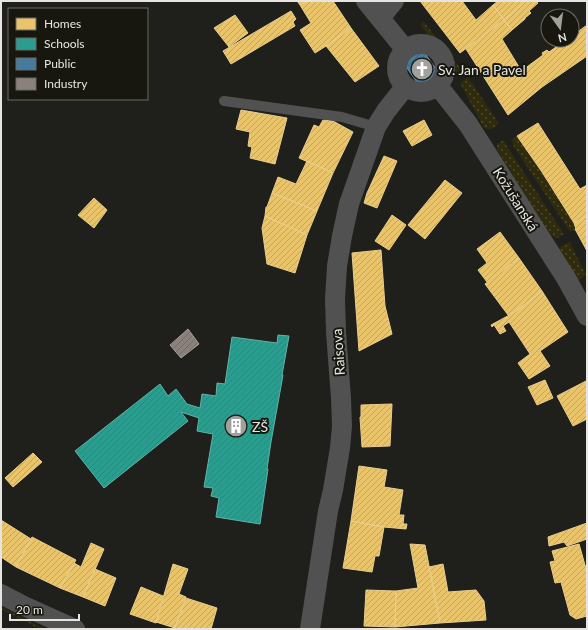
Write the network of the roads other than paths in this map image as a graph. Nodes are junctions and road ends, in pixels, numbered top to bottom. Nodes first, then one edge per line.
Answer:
1 (366, 1) edge
2 (394, 1) edge
3 (380, 18) junction
4 (405, 50) junction
5 (438, 86) junction
6 (405, 87) junction
7 (224, 102) dead end
8 (376, 127) junction
9 (587, 316) edge
10 (1, 594) edge
11 (75, 629) edge
12 (310, 629) edge

1 - 3 street
2 - 3 street
3 - 4 street
4 - 5 street
4 - 6 street
5 - 6 street
5 - 9 street, Kožušanská
6 - 8 street, Raisova
7 - 8 lane
8 - 12 street, Raisova
10 - 11 street

